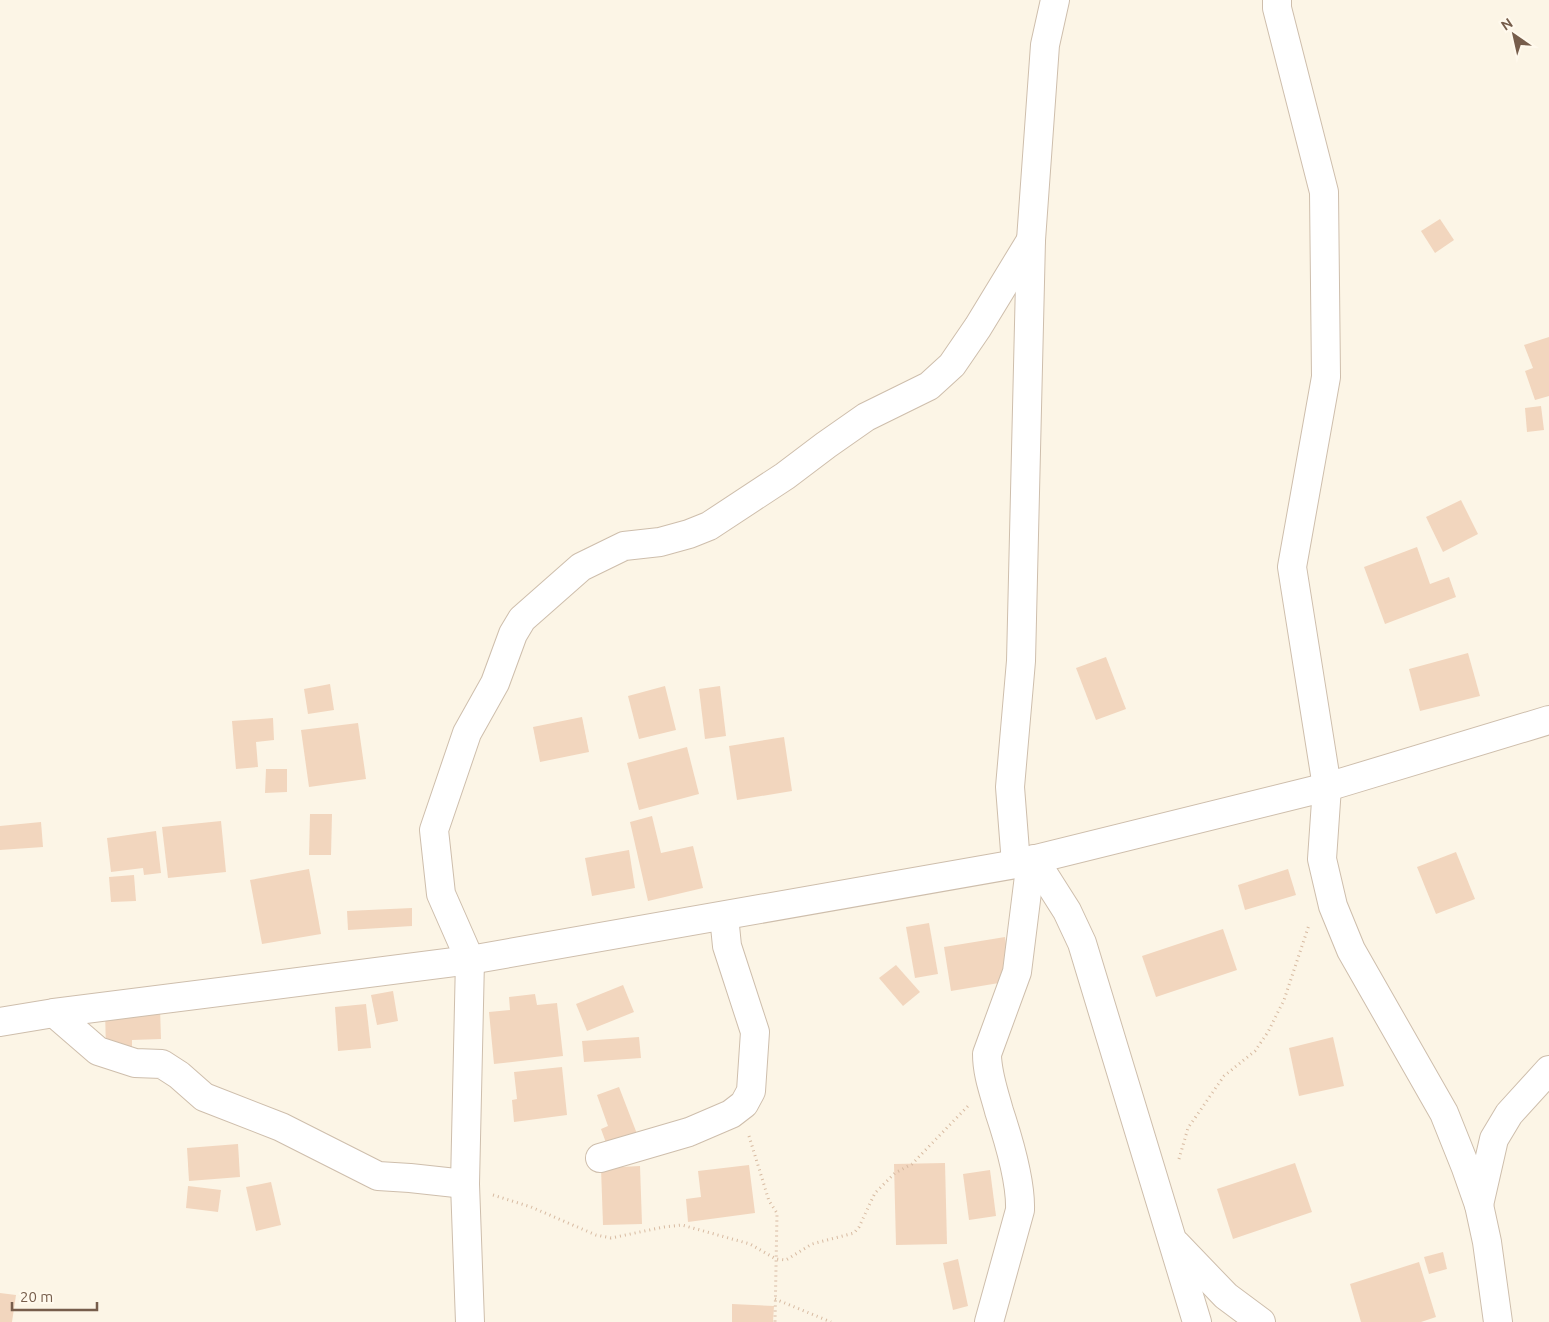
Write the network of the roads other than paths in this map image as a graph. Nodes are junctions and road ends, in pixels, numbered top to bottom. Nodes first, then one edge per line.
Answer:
1 (1055, 0) edge
2 (1276, 0) edge
3 (1031, 240) junction
4 (1549, 720) edge
5 (1327, 787) junction
6 (1027, 861) junction
7 (724, 916) junction
8 (470, 960) junction
9 (54, 1013) junction
10 (0, 1022) edge
11 (1549, 1070) edge
12 (600, 1158) dead end
13 (465, 1184) junction
14 (1479, 1205) junction
15 (1172, 1239) junction
16 (470, 1322) edge
17 (989, 1322) edge
18 (1197, 1322) edge
19 (1261, 1322) edge
20 (1498, 1322) edge

1 - 3 street
2 - 5 street
3 - 6 street
3 - 8 street
4 - 5 street
5 - 6 street
5 - 14 street
6 - 7 street
6 - 15 street
6 - 17 street
7 - 8 street
7 - 12 street
8 - 9 street
8 - 13 street
9 - 10 street
9 - 13 street
11 - 14 street
13 - 16 street
14 - 20 street
15 - 18 street
15 - 19 street

